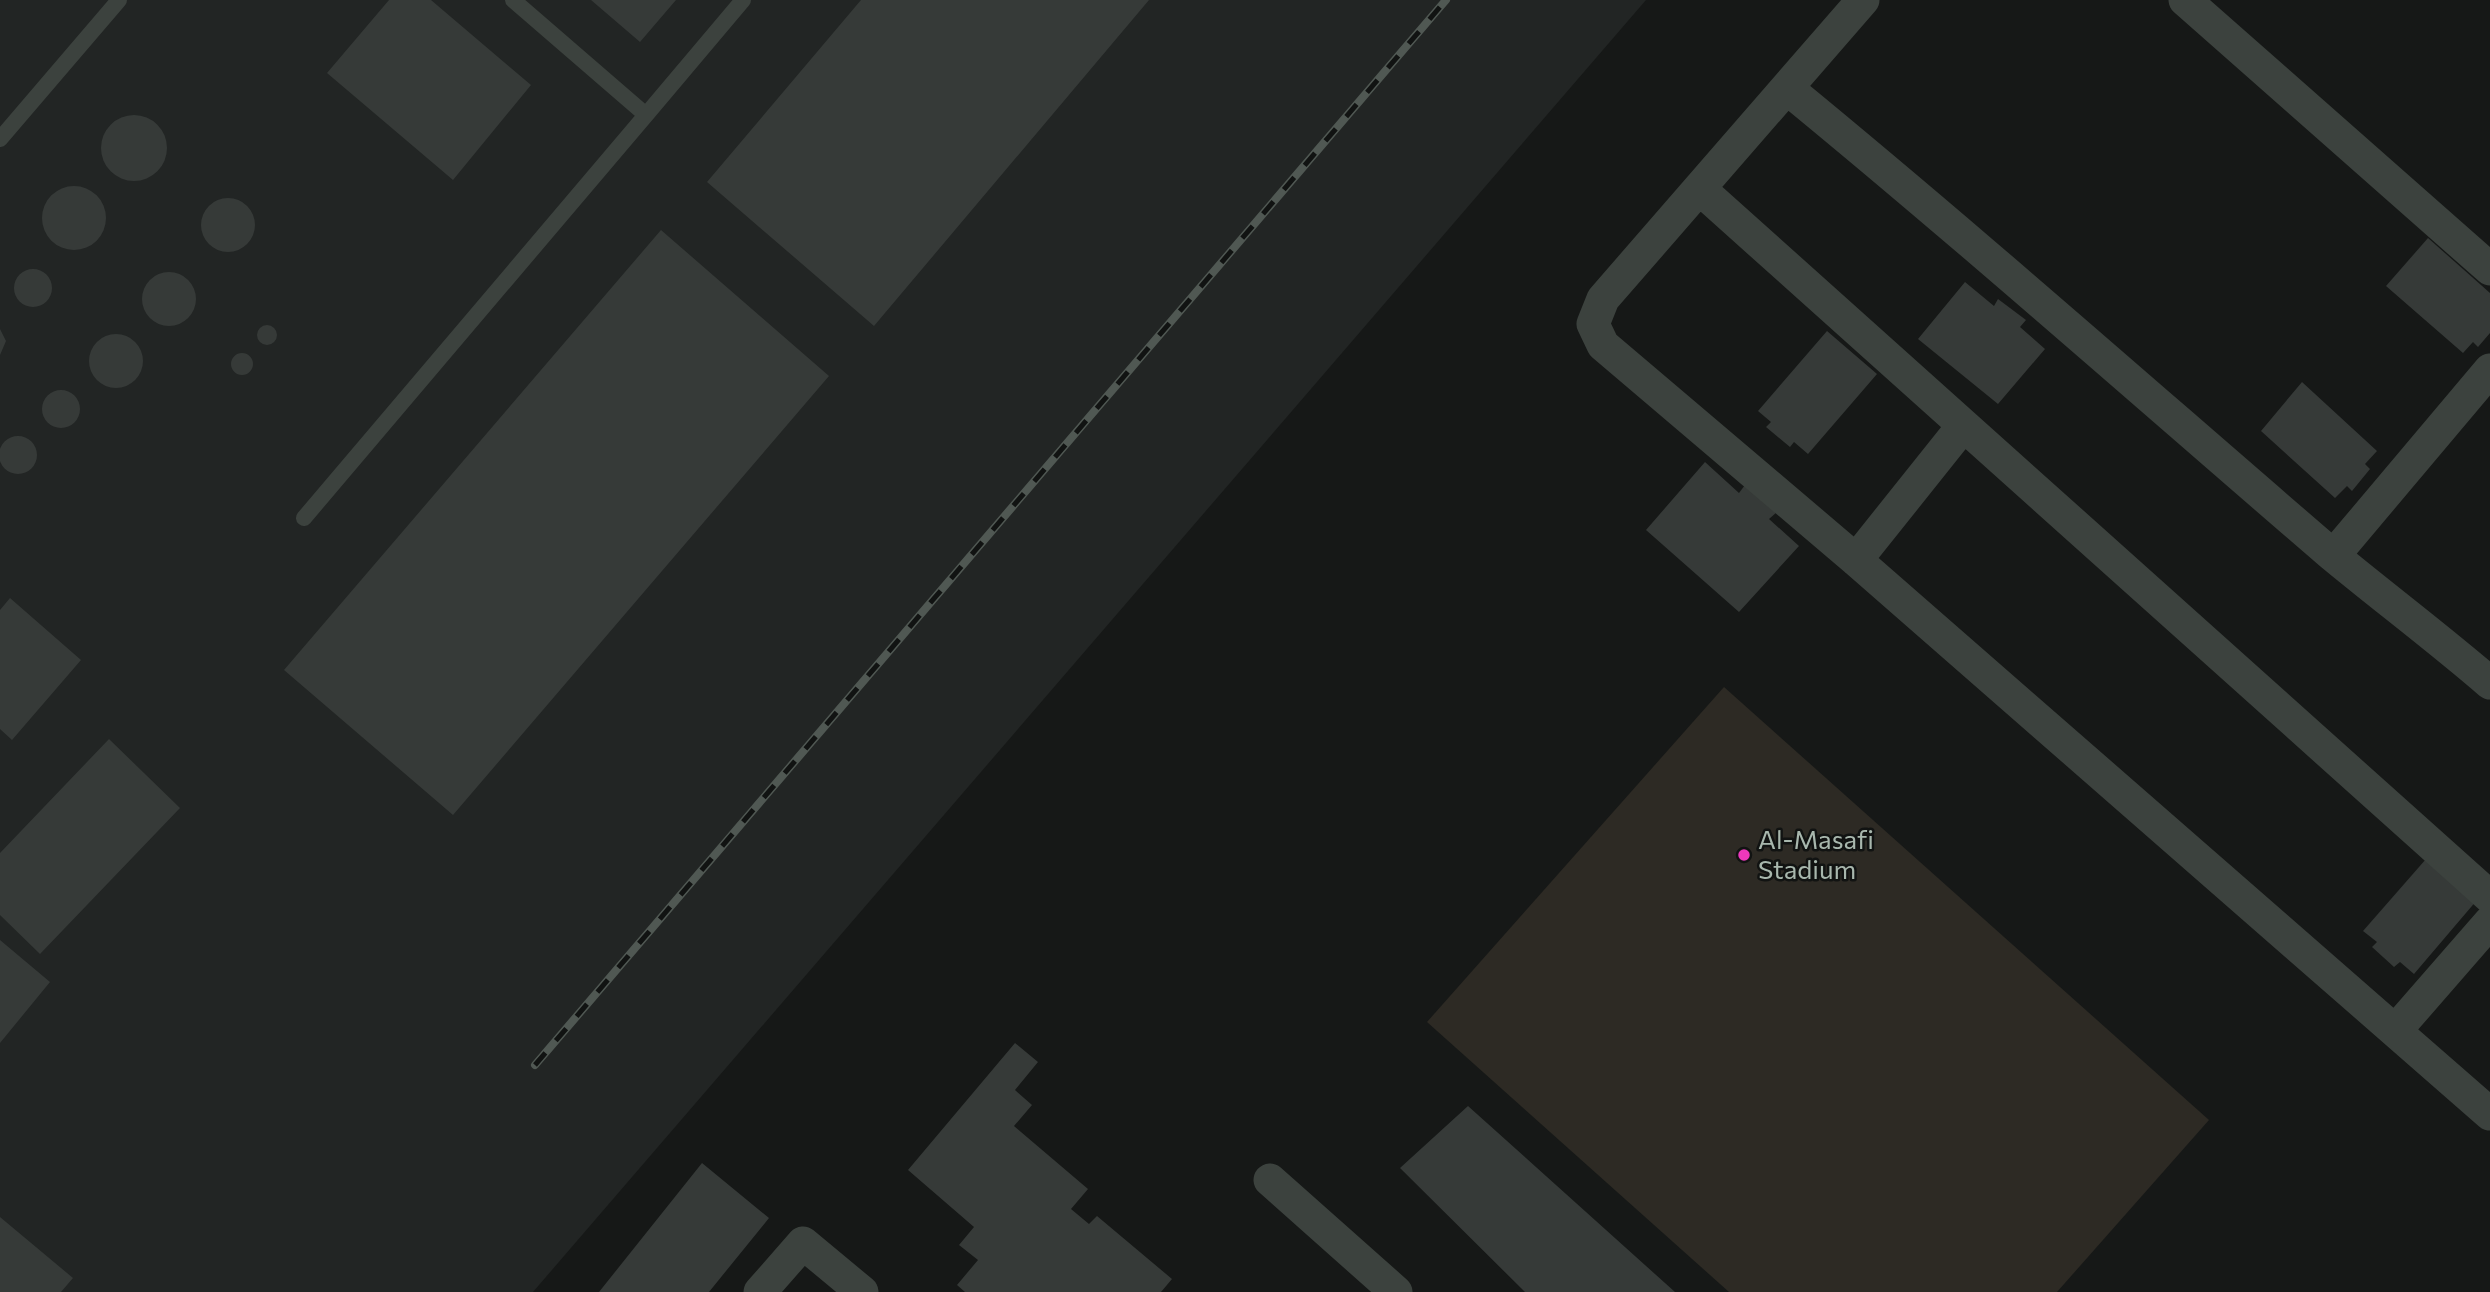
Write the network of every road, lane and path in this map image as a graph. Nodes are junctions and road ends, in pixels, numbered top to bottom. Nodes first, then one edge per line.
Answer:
1 (119, 0) edge
2 (513, 0) edge
3 (743, 0) edge
4 (1863, 0) edge
5 (2185, 0) edge
6 (1788, 89) junction
7 (646, 115) junction
8 (0, 139) edge
9 (1700, 189) junction
10 (2490, 270) edge
11 (2490, 370) edge
12 (1963, 426) junction
13 (304, 518) dead end
14 (2334, 555) junction
15 (1856, 560) junction
16 (2490, 683) edge
17 (2490, 897) edge
18 (2490, 922) edge
19 (2395, 1031) junction
20 (2490, 1114) edge
21 (1270, 1180) dead end
22 (760, 1292) edge
23 (862, 1292) edge
24 (1396, 1292) edge

1 - 8 lane
2 - 7 lane
3 - 7 lane
4 - 6 street
5 - 10 street
6 - 9 street
6 - 14 street
7 - 13 lane
9 - 12 street
9 - 15 street
11 - 14 street
12 - 15 street
12 - 17 street
14 - 16 street
15 - 19 street
18 - 19 street
19 - 20 street
21 - 24 street
22 - 23 street

